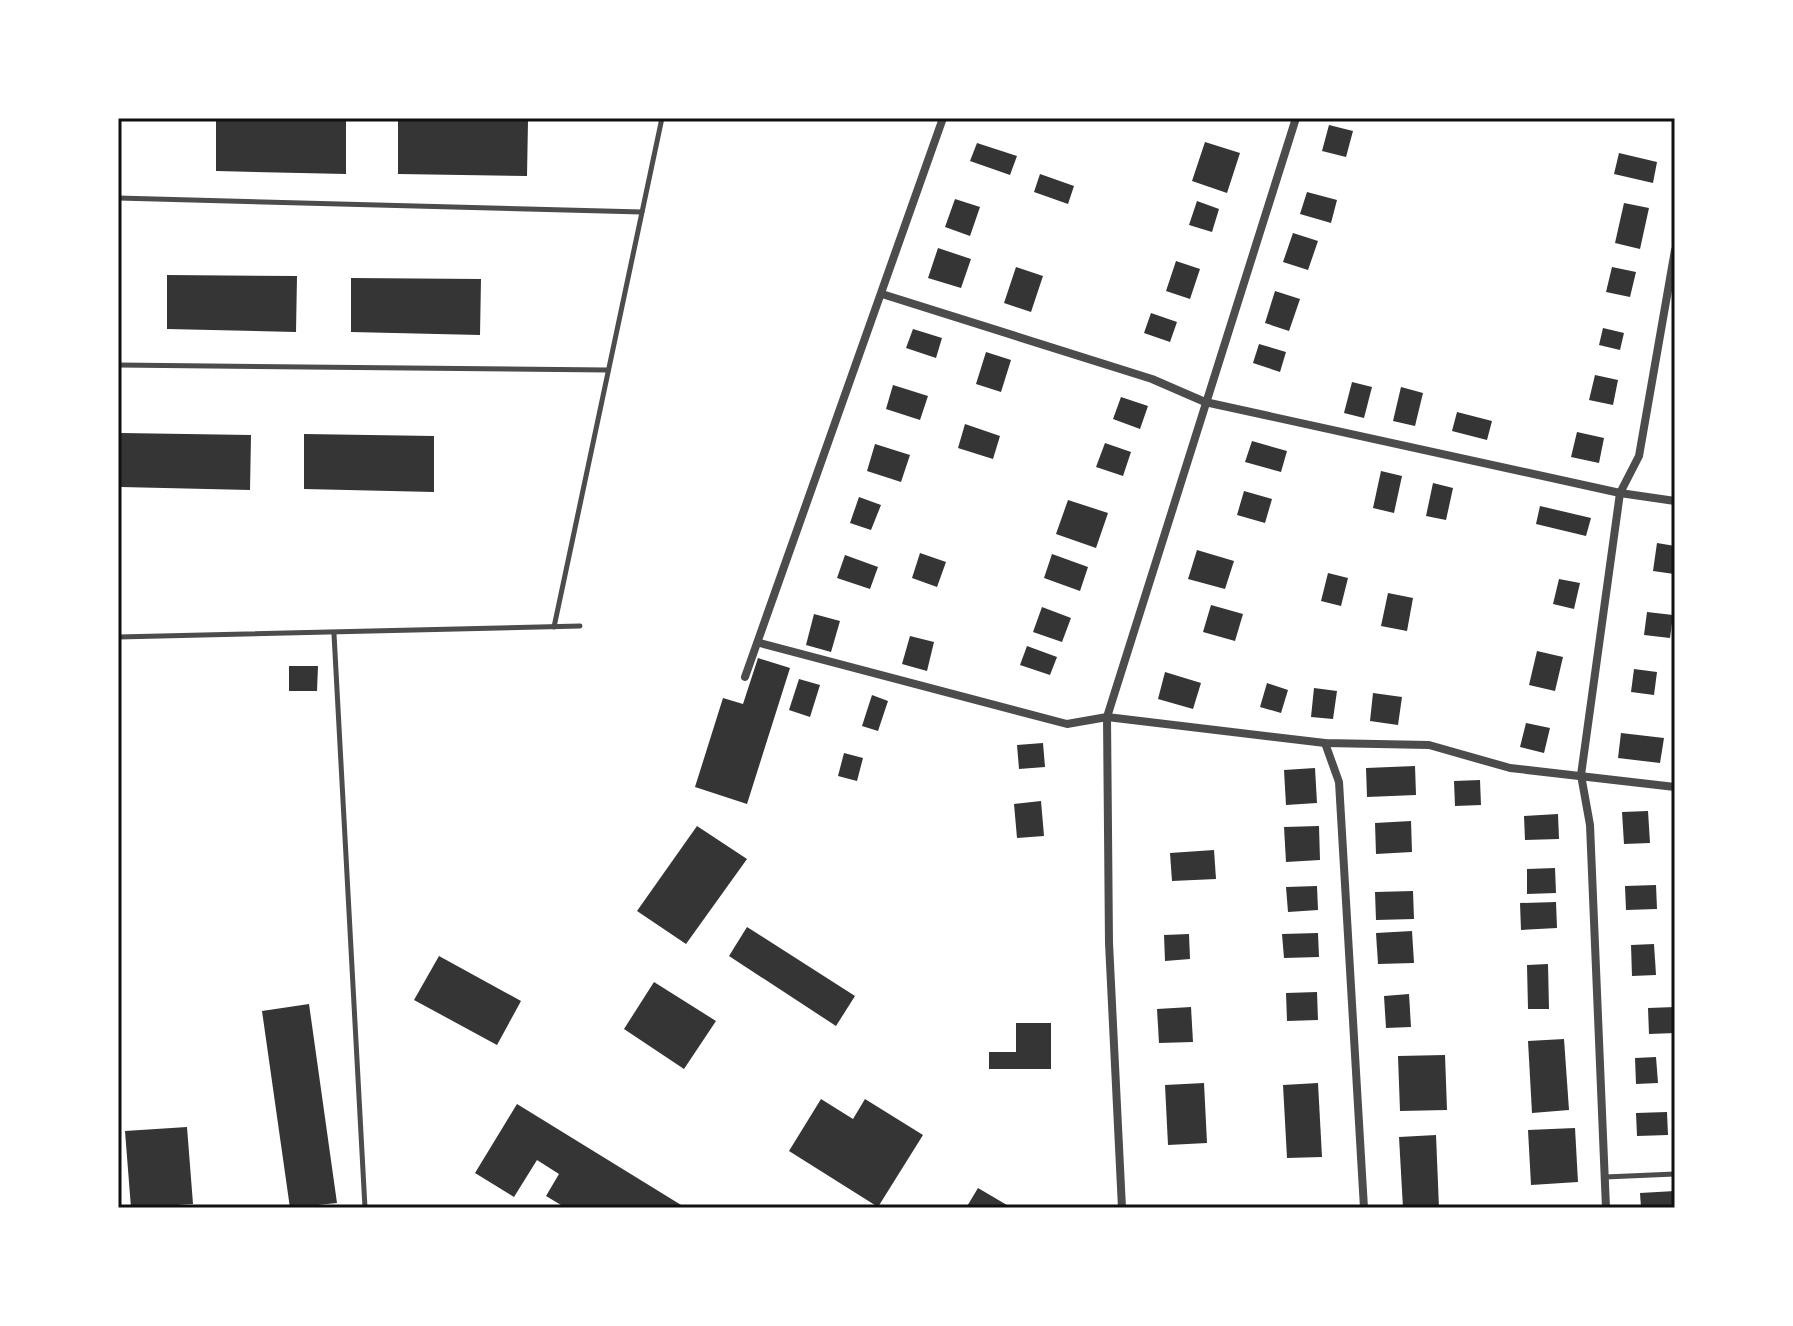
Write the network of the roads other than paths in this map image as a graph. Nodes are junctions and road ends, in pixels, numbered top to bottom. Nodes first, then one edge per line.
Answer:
1 (662, 118) edge
2 (943, 118) edge
3 (1296, 118) edge
4 (118, 198) edge
5 (642, 212) junction
6 (1675, 250) edge
7 (882, 294) junction
8 (118, 365) edge
9 (608, 370) junction
10 (1205, 402) junction
11 (1620, 493) junction
12 (1675, 501) edge
13 (580, 626) dead end
14 (554, 627) junction
15 (334, 634) junction
16 (118, 637) edge
17 (760, 643) junction
18 (745, 677) dead end
19 (1107, 717) junction
20 (1325, 743) junction
21 (1581, 775) junction
22 (1675, 787) edge
23 (1675, 1174) edge
24 (1604, 1177) junction
25 (365, 1208) edge
26 (1122, 1208) edge
27 (1364, 1208) edge
28 (1606, 1208) edge

1 - 5 lane
2 - 7 street
3 - 10 street
4 - 5 lane
5 - 9 lane
6 - 11 street
7 - 10 street
7 - 17 street
8 - 9 lane
9 - 14 lane
10 - 11 street
10 - 19 street
11 - 12 street
11 - 21 street
13 - 14 lane
14 - 15 lane
15 - 16 lane
15 - 25 lane
17 - 18 street
17 - 19 street
19 - 20 street
19 - 26 street
20 - 21 street
20 - 27 street
21 - 22 street
21 - 24 street
23 - 24 lane
24 - 28 street

